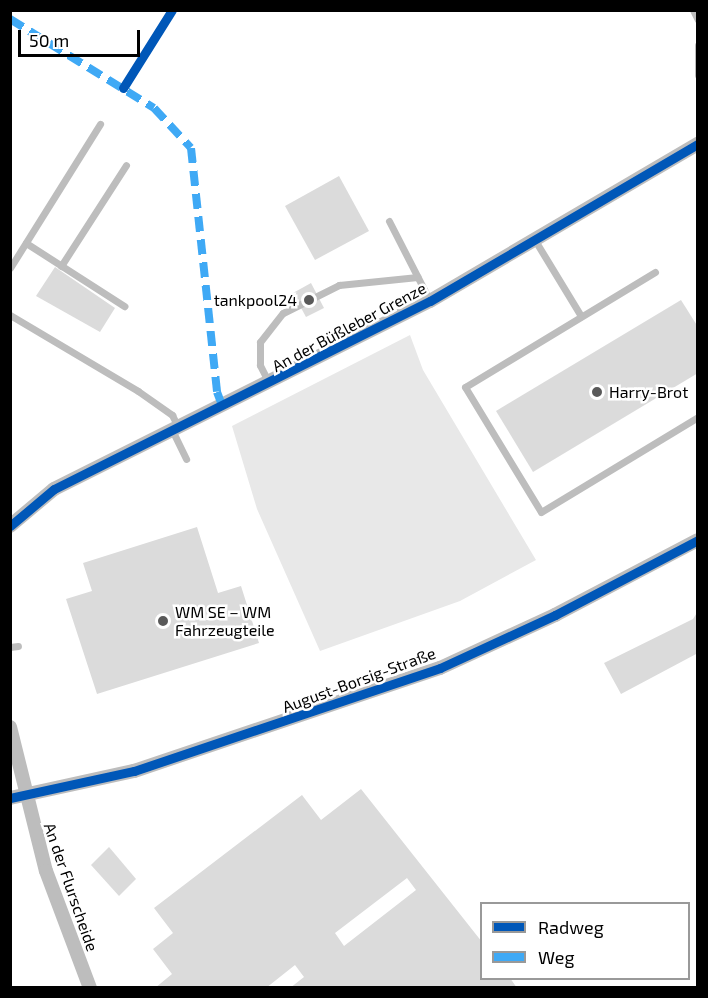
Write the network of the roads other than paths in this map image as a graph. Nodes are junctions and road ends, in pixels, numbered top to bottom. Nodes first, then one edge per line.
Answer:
1 (693, 10) edge
2 (698, 20) edge
3 (698, 45) edge
4 (698, 75) edge
5 (100, 124) dead end
6 (698, 144) edge
7 (126, 165) dead end
8 (389, 220) dead end
9 (536, 242) junction
10 (26, 243) junction
11 (61, 266) junction
12 (10, 268) edge
13 (655, 272) dead end
14 (418, 278) junction
15 (430, 301) junction
16 (124, 306) dead end
17 (10, 315) edge
18 (581, 316) junction
19 (270, 385) junction
20 (698, 417) edge
21 (176, 430) junction
22 (186, 459) dead end
23 (10, 526) edge
24 (698, 540) edge
25 (10, 727) edge
26 (17, 797) edge
27 (90, 987) edge

1 - 2 lane
3 - 4 lane
5 - 10 lane
6 - 9 street, An der Büßleber Grenze
7 - 11 lane
8 - 14 lane
9 - 15 street, An der Büßleber Grenze
9 - 18 lane
10 - 11 lane
10 - 12 lane
11 - 16 lane
13 - 18 lane
14 - 15 lane
14 - 19 lane
15 - 19 street, An der Büßleber Grenze
17 - 21 lane
18 - 20 lane
19 - 21 street, An der Büßleber Grenze
21 - 22 lane
21 - 23 street, An der Büßleber Grenze
24 - 26 street, August-Borsig-Straße
25 - 26 street
26 - 27 street, An der Flurscheide

